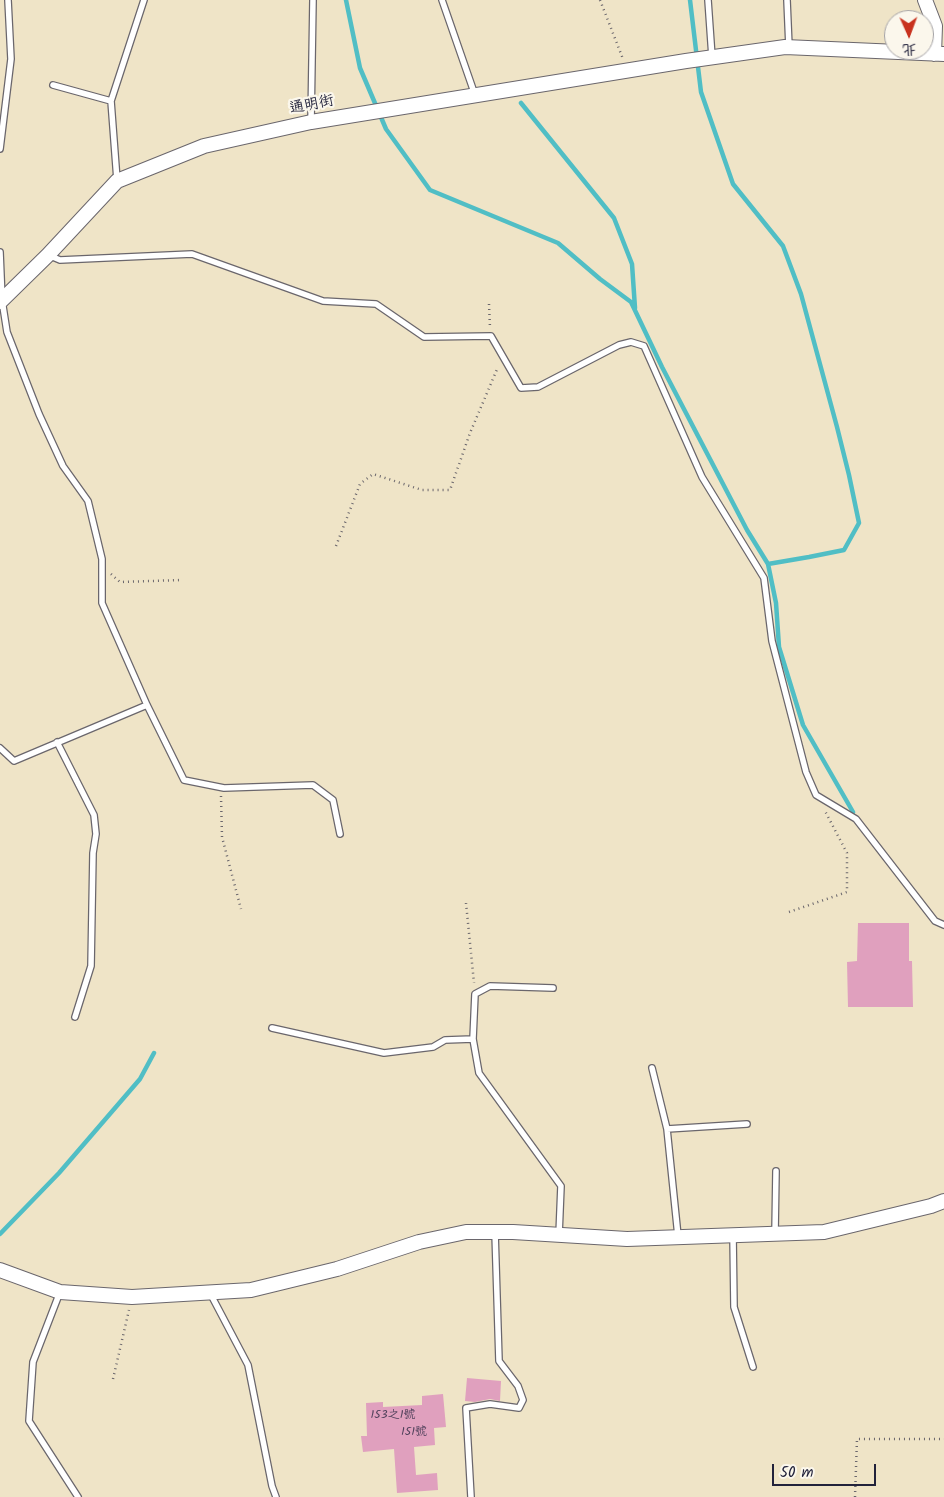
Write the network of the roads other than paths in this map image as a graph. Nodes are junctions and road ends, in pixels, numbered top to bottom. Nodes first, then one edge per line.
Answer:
1 (8, 0) edge
2 (144, 0) edge
3 (313, 0) edge
4 (442, 0) edge
5 (708, 0) edge
6 (788, 0) edge
7 (924, 0) edge
8 (789, 47) junction
9 (939, 54) edge
10 (710, 57) junction
11 (53, 85) dead end
12 (475, 95) junction
13 (111, 101) junction
14 (311, 122) junction
15 (0, 149) edge
16 (117, 181) junction
17 (0, 252) edge
18 (48, 255) junction
19 (1, 301) edge
20 (147, 705) junction
21 (57, 742) junction
22 (0, 748) edge
23 (340, 834) dead end
24 (944, 925) edge
25 (553, 988) dead end
26 (75, 1017) dead end
27 (272, 1028) dead end
28 (473, 1038) junction
29 (652, 1068) dead end
30 (747, 1124) dead end
31 (668, 1129) junction
32 (776, 1171) dead end
33 (944, 1201) edge
34 (495, 1232) junction
35 (775, 1233) junction
36 (559, 1235) junction
37 (734, 1235) junction
38 (678, 1237) junction
39 (0, 1270) edge
40 (60, 1292) junction
41 (210, 1293) junction
42 (753, 1367) dead end
43 (78, 1497) edge
44 (276, 1497) edge
45 (470, 1497) edge

1 - 15 lane
2 - 13 lane
3 - 14 lane
4 - 12 lane
5 - 10 lane
6 - 8 lane
7 - 9 street
8 - 9 street, 通明街
8 - 10 street, 通明街
10 - 12 street, 通明街
11 - 13 lane
12 - 14 street, 通明街
13 - 16 lane
14 - 16 street, 通明街
16 - 18 street, 通明街
17 - 19 lane
18 - 19 street, 通明街
18 - 24 lane
19 - 20 lane
20 - 21 lane
20 - 23 lane
21 - 22 lane
21 - 26 lane
25 - 28 lane
27 - 28 lane
28 - 36 lane
29 - 31 lane
30 - 31 lane
31 - 38 lane
32 - 35 lane
33 - 35 street
34 - 36 street
34 - 41 street
34 - 45 lane
35 - 37 street
36 - 38 street
37 - 38 street
37 - 42 lane
39 - 40 street
40 - 41 street
40 - 43 lane
41 - 44 lane

